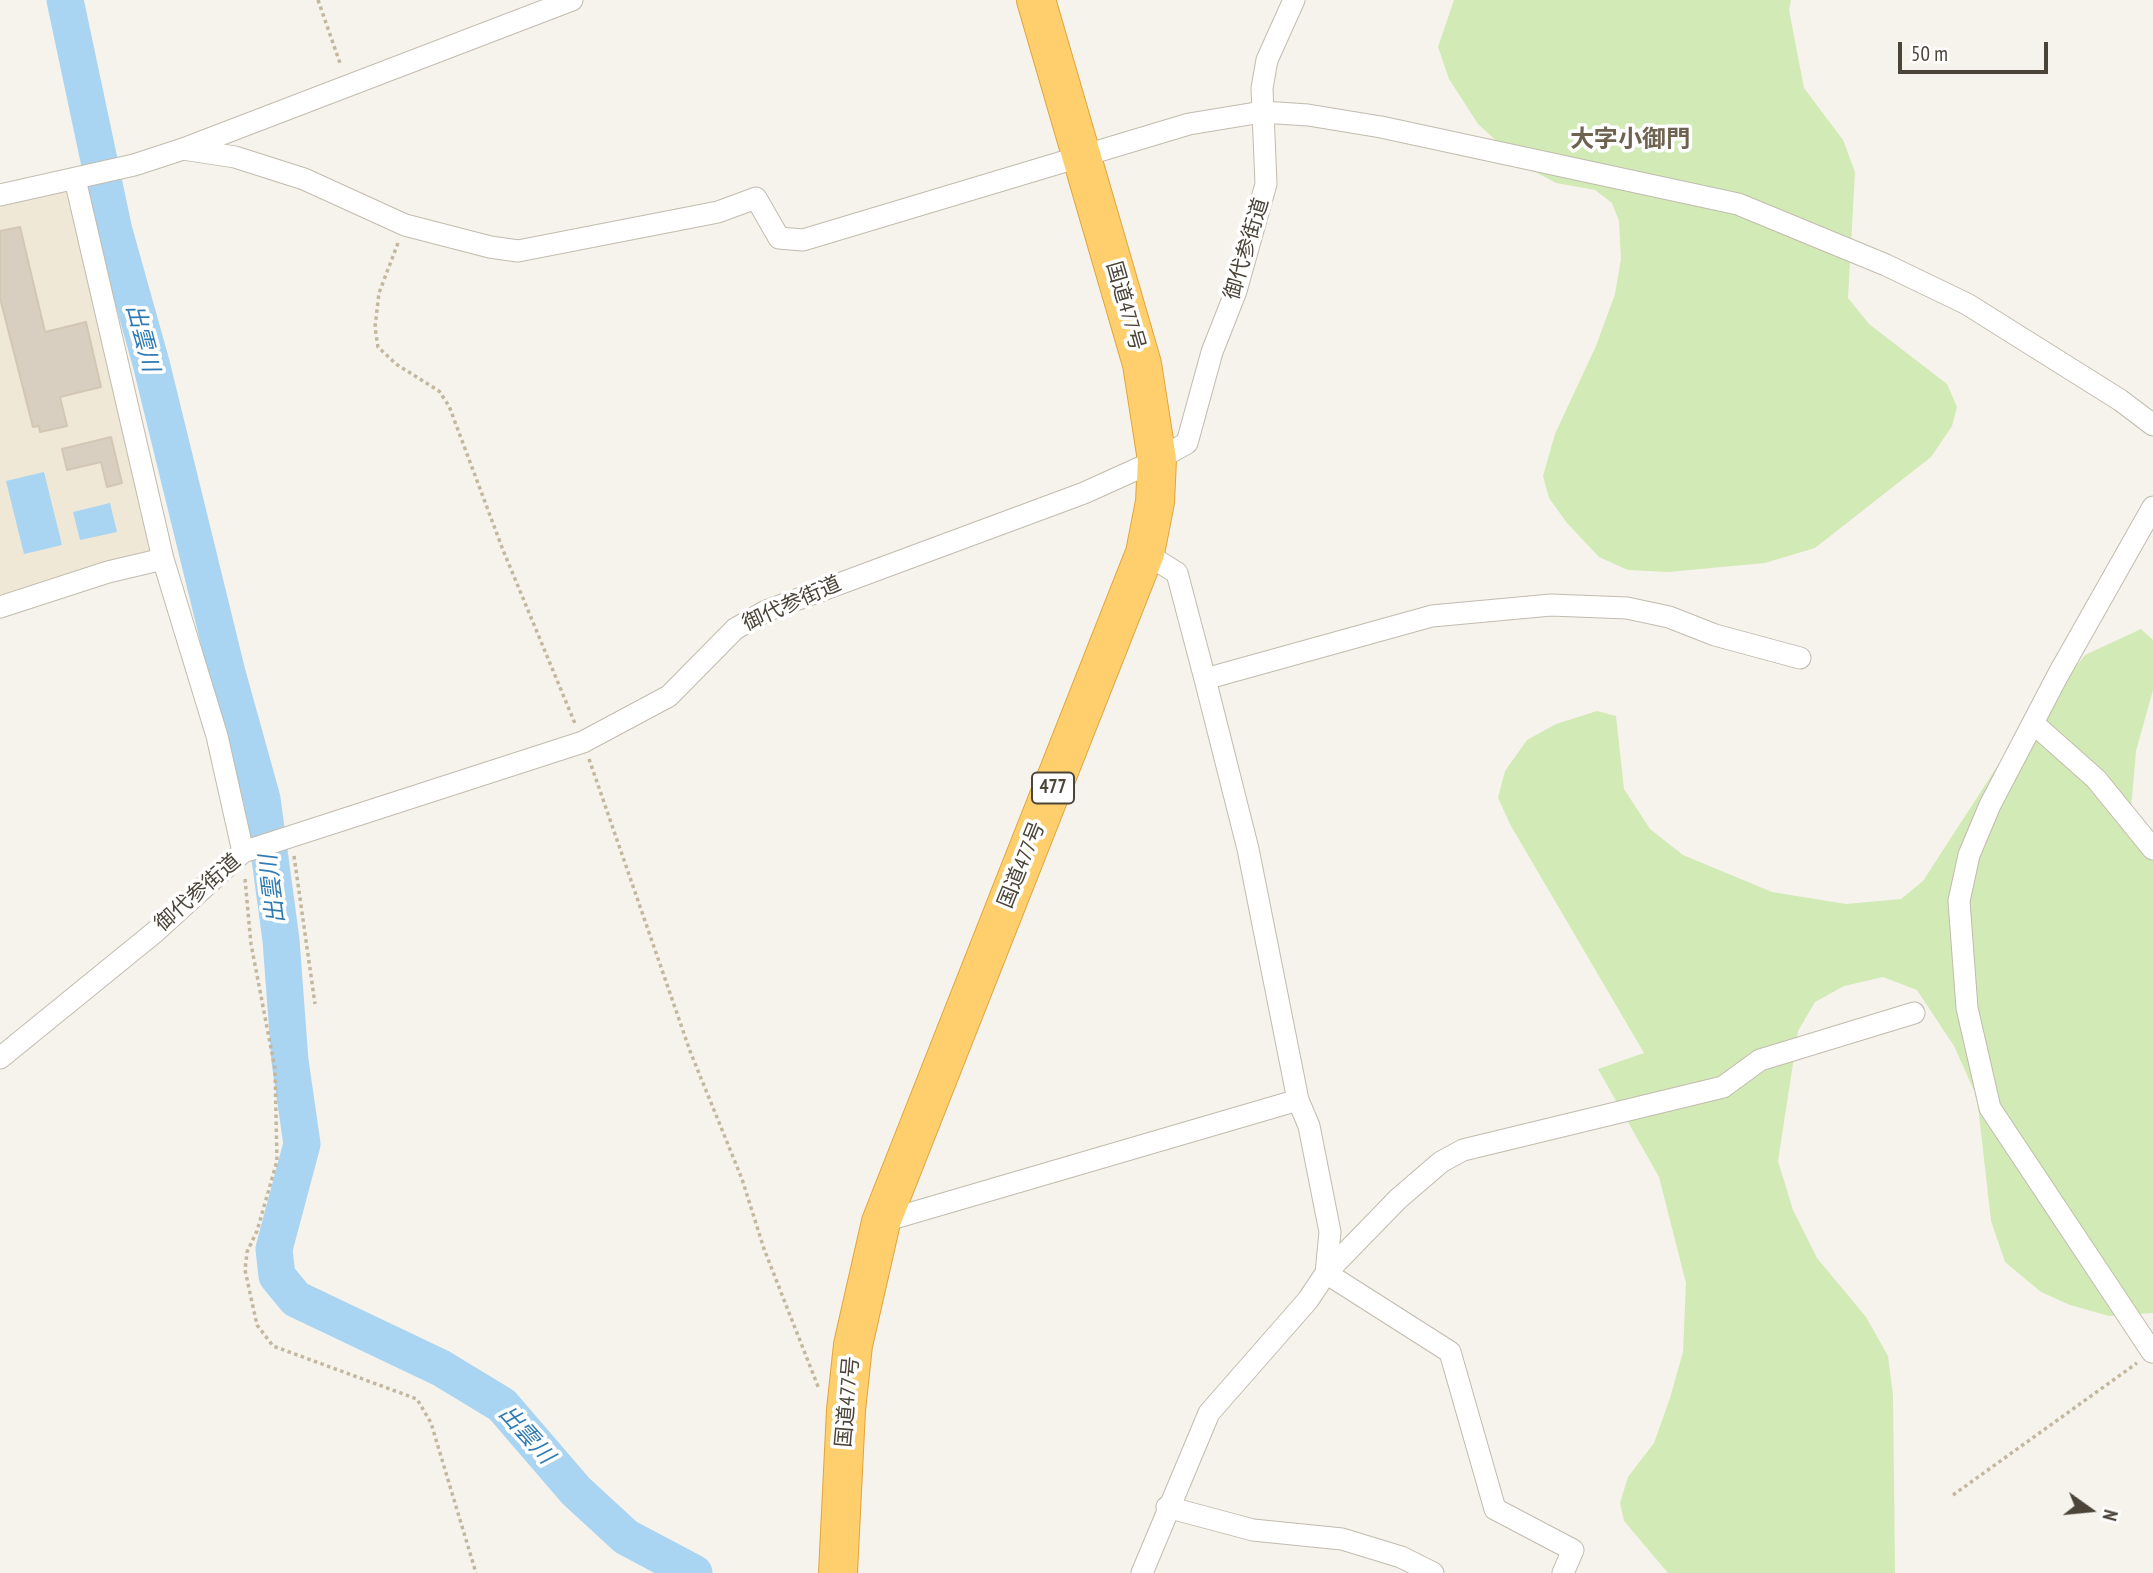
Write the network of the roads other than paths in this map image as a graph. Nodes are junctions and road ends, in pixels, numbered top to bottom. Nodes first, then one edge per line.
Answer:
1 (572, 0) edge
2 (1036, 0) edge
3 (1294, 0) edge
4 (1262, 112) junction
5 (183, 149) junction
6 (1081, 155) junction
7 (81, 178) junction
8 (0, 195) edge
9 (2153, 425) edge
10 (1157, 460) junction
11 (2153, 507) edge
12 (1145, 553) junction
13 (163, 559) junction
14 (0, 607) edge
15 (1800, 658) dead end
16 (1205, 678) junction
17 (2033, 723) junction
18 (2153, 849) edge
19 (250, 850) junction
20 (1914, 1013) dead end
21 (0, 1058) edge
22 (1298, 1100) junction
23 (881, 1222) junction
24 (1326, 1273) junction
25 (2152, 1352) edge
26 (1167, 1507) junction
27 (838, 1573) edge
28 (1142, 1573) edge
29 (1433, 1573) edge
30 (1563, 1573) edge

1 - 5 street
2 - 6 highway, 国道477号 / 477
3 - 4 street, 御代参街道
4 - 6 street
4 - 9 street
4 - 10 street, 御代参街道
5 - 6 street
5 - 7 street
6 - 10 highway, 国道477号 / 477
7 - 8 street
7 - 13 street
10 - 12 highway, 国道477号 / 477
10 - 19 street, 御代参街道
11 - 17 street
12 - 16 street
12 - 23 highway, 国道477号 / 477
13 - 14 street
13 - 19 street
15 - 16 street
16 - 22 street
17 - 18 street
17 - 25 street
19 - 21 street, 御代参街道
20 - 24 street
22 - 23 street
22 - 24 street
23 - 27 highway, 国道477号 / 477
24 - 26 street
24 - 30 street
26 - 28 street
26 - 29 street

